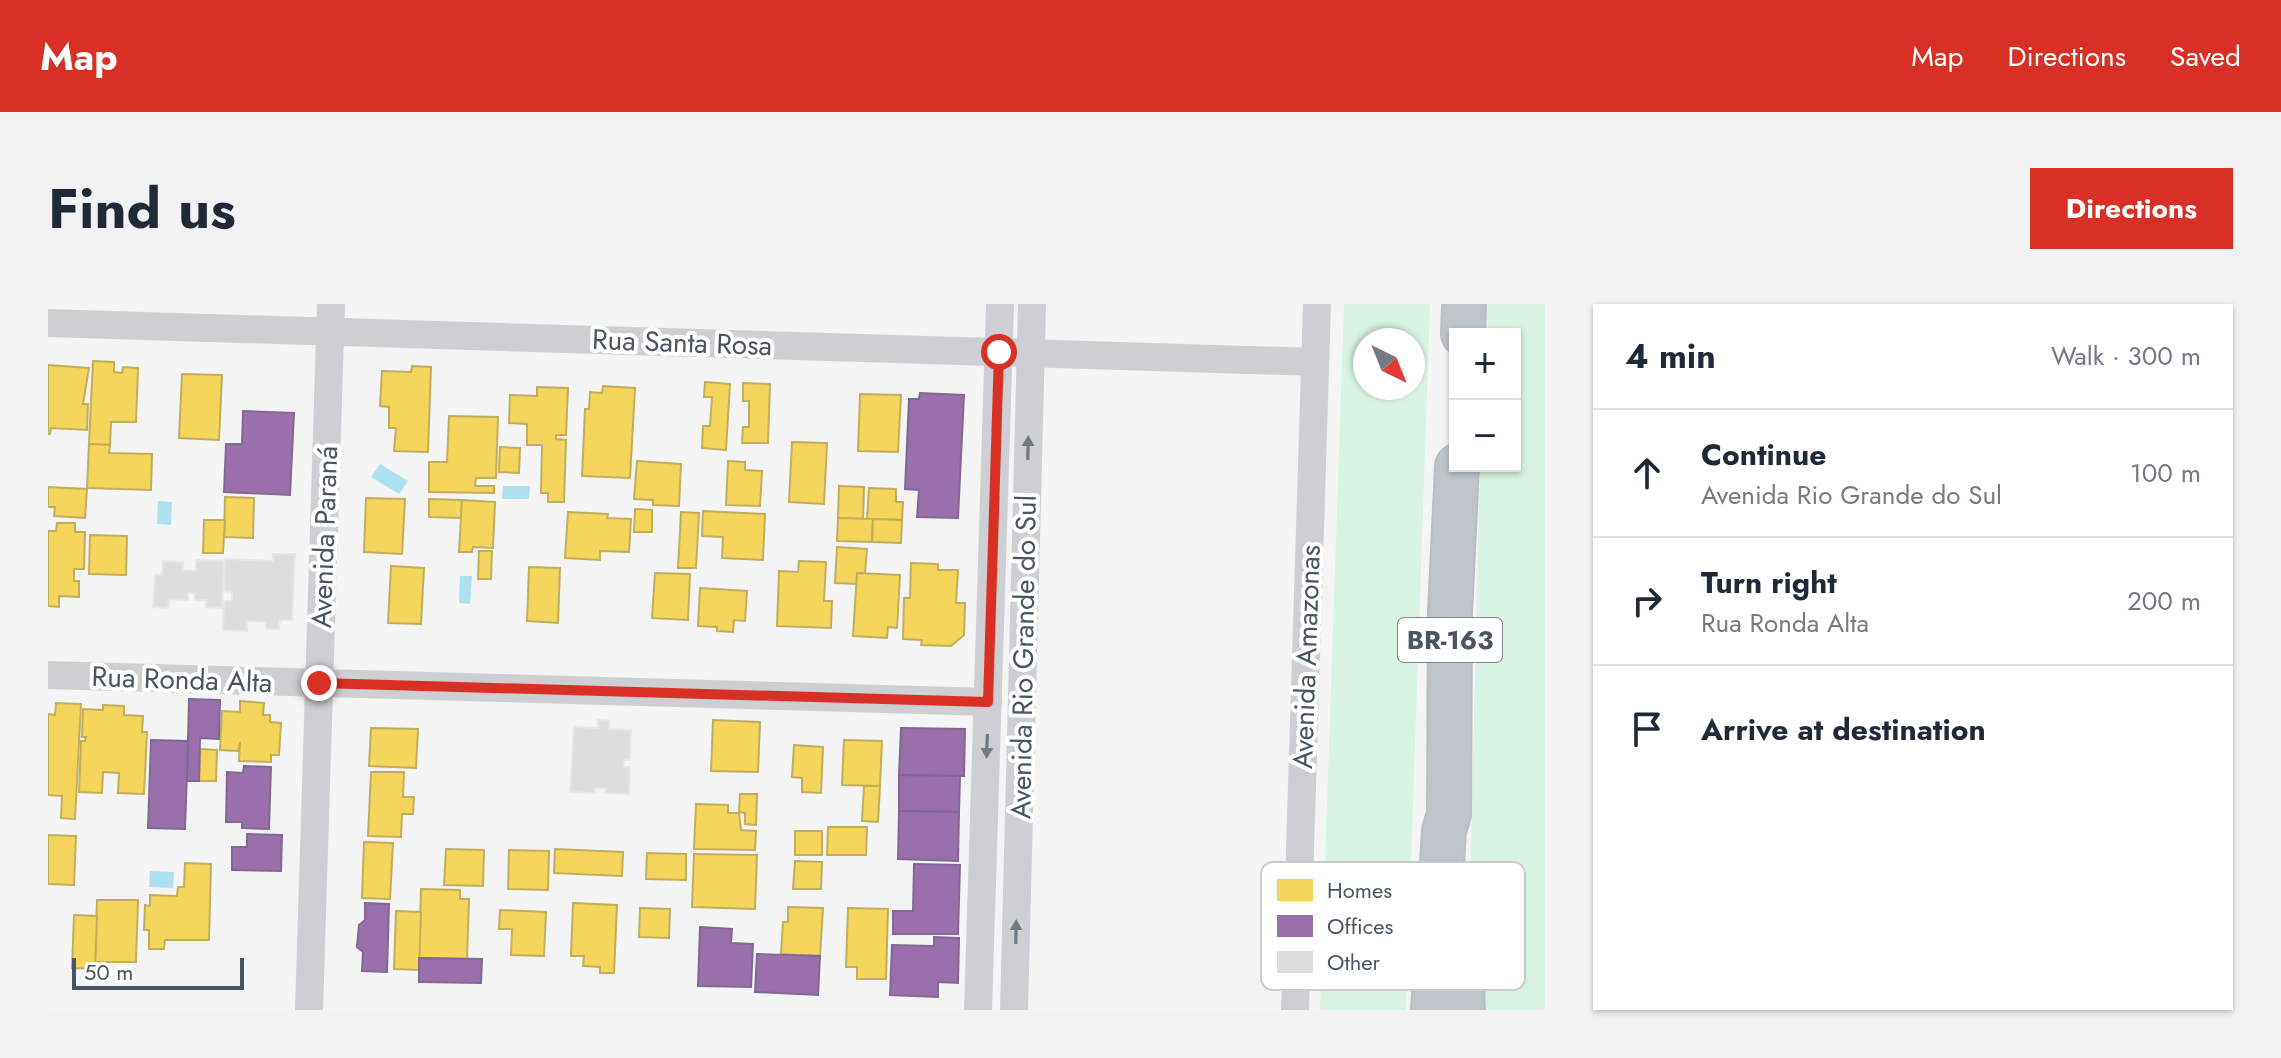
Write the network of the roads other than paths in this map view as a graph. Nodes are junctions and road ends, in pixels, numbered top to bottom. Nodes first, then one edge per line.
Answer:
1 (1000, 304) edge
2 (1032, 304) edge
3 (1317, 304) edge
4 (1464, 304) edge
5 (330, 318) edge
6 (48, 323) edge
7 (1463, 328) edge
8 (999, 352) junction
9 (1031, 353) junction
10 (1315, 362) junction
11 (1457, 472) edge
12 (48, 675) edge
13 (319, 683) junction
14 (988, 702) junction
15 (1449, 814) junction
16 (1300, 862) edge
17 (1442, 862) edge
18 (1456, 862) edge
19 (1296, 990) edge
20 (1434, 990) edge
21 (1462, 990) edge
22 (309, 1010) edge
23 (978, 1010) edge
24 (1014, 1010) edge
25 (1295, 1010) edge
26 (1433, 1010) edge
27 (1463, 1010) edge

1 - 8 street, Avenida Rio Grande do Sul
2 - 9 street, Avenida Rio Grande do Sul
3 - 10 street, Avenida Amazonas
4 - 7 highway
5 - 6 street, Rua Santa Rosa
5 - 8 street, Rua Santa Rosa
5 - 13 street, Avenida Paraná
8 - 9 street, Rua Santa Rosa
8 - 14 street, Avenida Rio Grande do Sul
9 - 10 street, Rua Santa Rosa
24 -> 9 street, Avenida Rio Grande do Sul
10 - 16 street, Avenida Amazonas
11 - 15 highway, BR-163
12 - 13 street, Rua Ronda Alta
13 - 14 street, Rua Ronda Alta
13 - 22 street, Avenida Paraná
14 -> 23 street, Avenida Rio Grande do Sul
15 - 17 highway, BR-163
15 - 18 highway, BR-163
19 - 25 street, Avenida Amazonas
20 - 26 highway, BR-163
21 - 27 highway, BR-163

